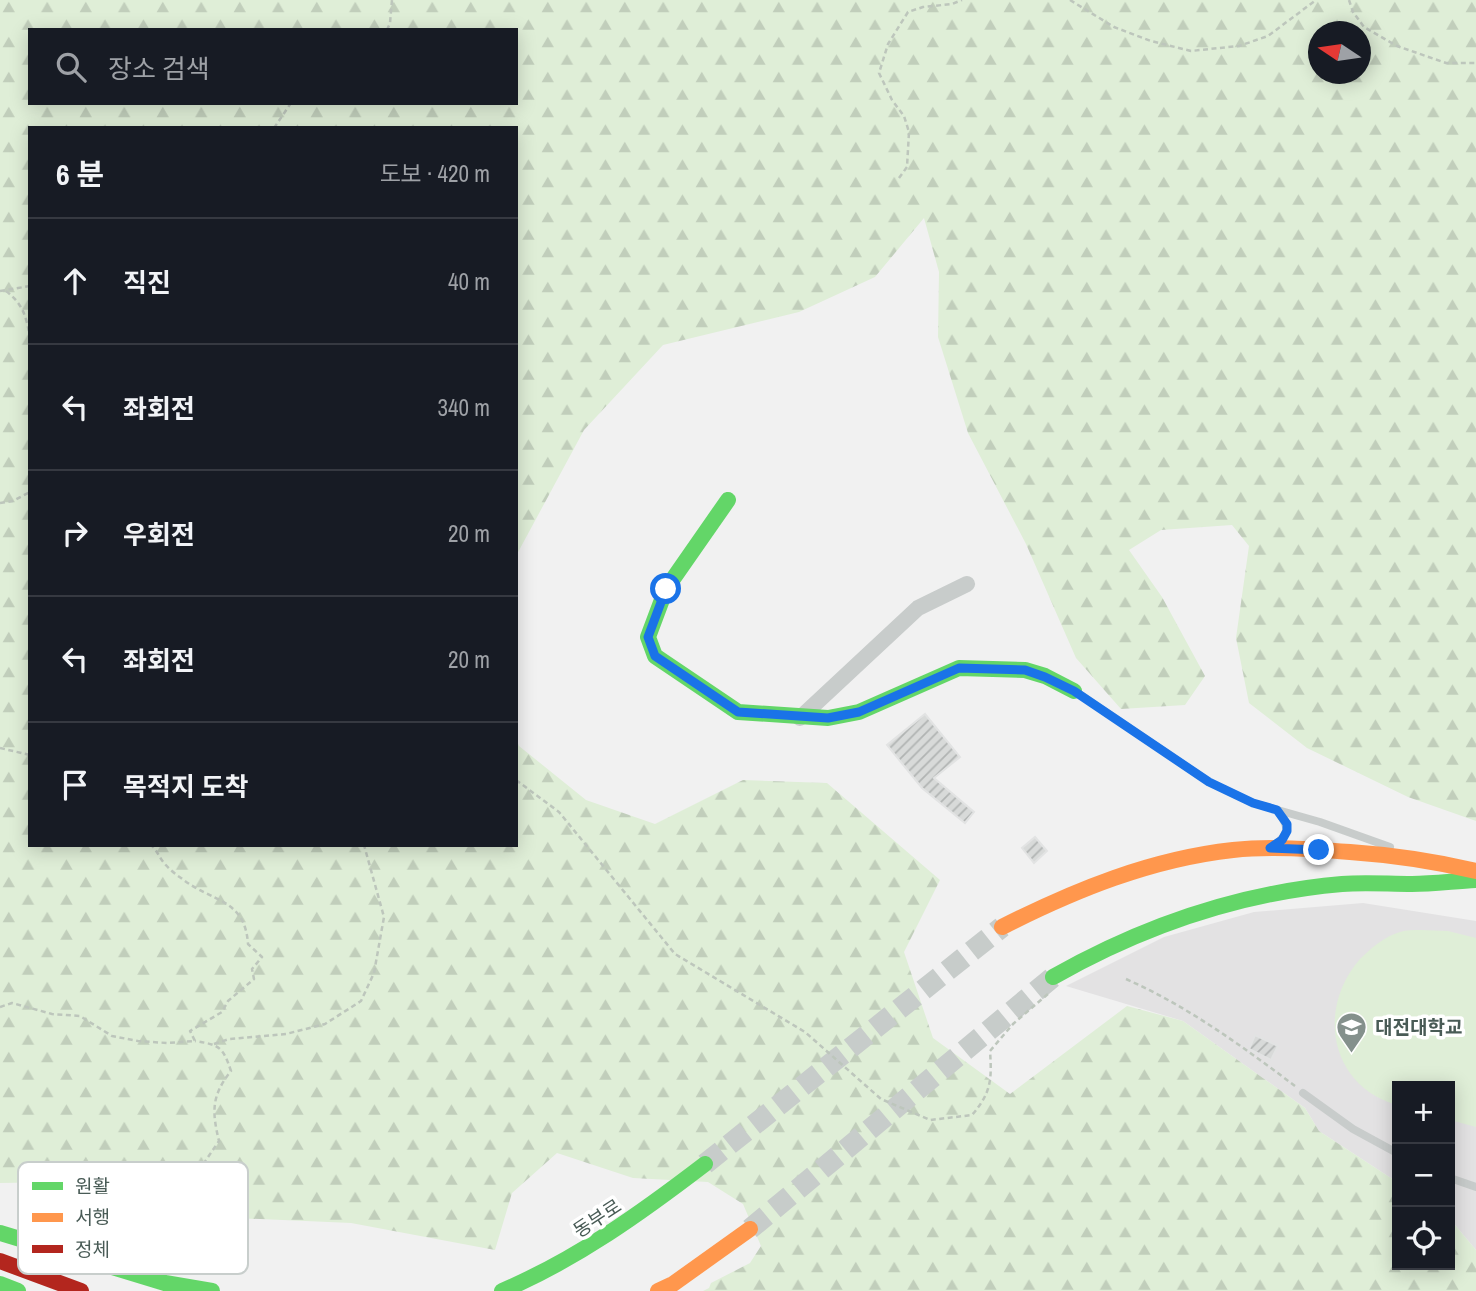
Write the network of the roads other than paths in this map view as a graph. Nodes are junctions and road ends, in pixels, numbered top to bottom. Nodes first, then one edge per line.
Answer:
1 (728, 500) dead end
2 (967, 584) dead end
3 (1074, 691) joint
4 (800, 718) junction
5 (1277, 810) junction
6 (1270, 848) junction
7 (1443, 862) junction
8 (1476, 870) edge
9 (1476, 880) edge
10 (1002, 927) tunnel mouth
11 (1052, 985) tunnel mouth
12 (1303, 1093) road end
13 (1392, 1150) edge
14 (705, 1164) tunnel mouth
15 (1455, 1180) edge
16 (1476, 1187) edge
17 (750, 1229) tunnel mouth
18 (0, 1233) edge
19 (18, 1239) edge
20 (0, 1261) edge
21 (18, 1268) edge
22 (35, 1274) edge
23 (128, 1274) edge
24 (0, 1284) edge
25 (169, 1287) edge
26 (18, 1291) edge
27 (81, 1291) edge
28 (212, 1291) edge
29 (502, 1291) edge
30 (658, 1291) edge

1 - 4 main road
2 - 4 street
3 - 4 main road
3 - 5 lane
5 - 6 lane
5 - 7 lane
6 - 7 main road
6 - 10 main road
7 - 8 main road
9 - 11 main road
12 - 13 lane
14 - 29 main road, 동부로
15 - 16 lane
17 - 30 main road
18 - 19 main road
20 - 21 main road
22 - 27 main road
23 - 25 main road
24 - 26 main road
25 - 28 main road

